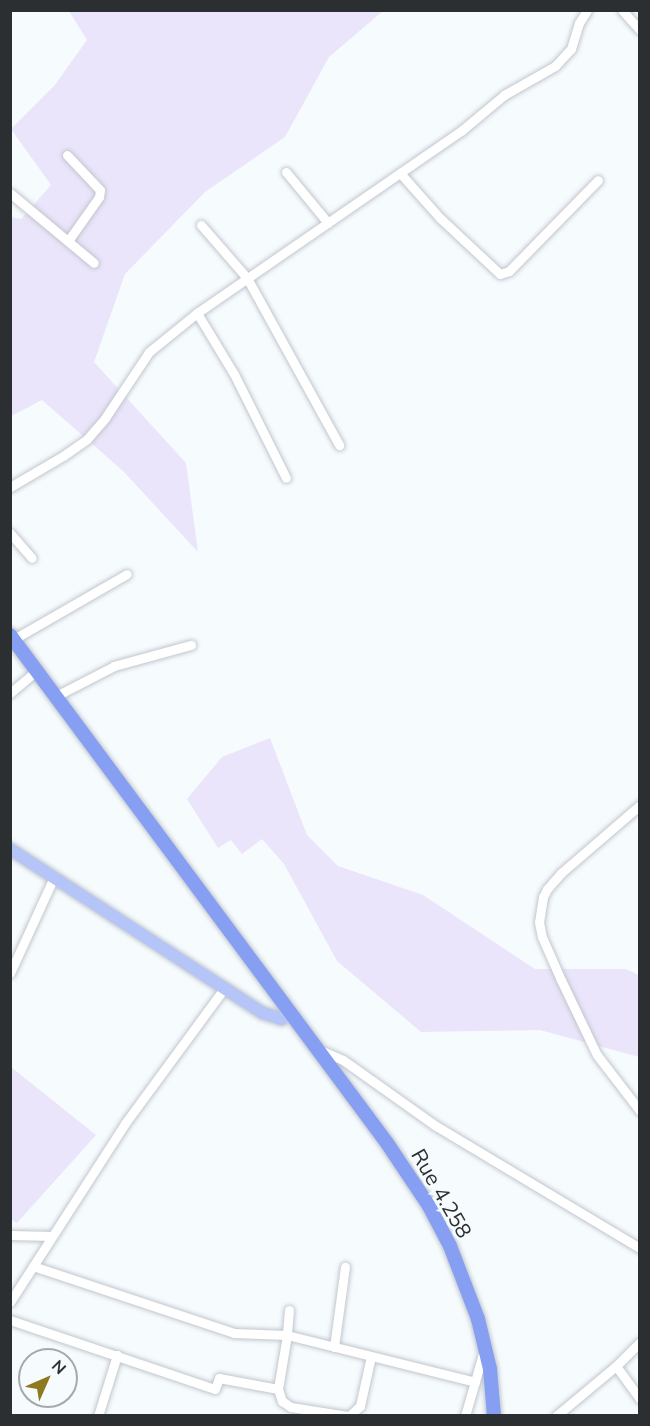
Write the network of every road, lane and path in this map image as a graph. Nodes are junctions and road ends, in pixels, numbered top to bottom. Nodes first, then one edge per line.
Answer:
1 (587, 10) edge
2 (622, 10) edge
3 (639, 30) edge
4 (67, 155) dead end
5 (286, 172) dead end
6 (400, 172) junction
7 (598, 180) dead end
8 (10, 193) edge
9 (328, 223) junction
10 (201, 225) dead end
11 (68, 241) junction
12 (94, 263) dead end
13 (247, 278) junction
14 (197, 313) junction
15 (339, 445) dead end
16 (286, 478) dead end
17 (10, 487) edge
18 (10, 532) edge
19 (32, 558) dead end
20 (127, 574) dead end
21 (12, 637) edge
22 (191, 645) dead end
23 (36, 671) junction
24 (10, 693) edge
25 (56, 696) junction
26 (639, 805) edge
27 (10, 849) edge
28 (54, 877) junction
29 (10, 973) edge
30 (225, 987) junction
31 (288, 1019) junction
32 (317, 1049) junction
33 (639, 1111) edge
34 (10, 1235) edge
35 (52, 1236) junction
36 (639, 1248) edge
37 (33, 1266) junction
38 (345, 1267) dead end
39 (10, 1302) edge
40 (288, 1310) dead end
41 (10, 1320) edge
42 (288, 1335) junction
43 (639, 1342) edge
44 (334, 1347) junction
45 (484, 1347) junction
46 (117, 1355) junction
47 (371, 1356) junction
48 (616, 1366) junction
49 (475, 1382) junction
50 (278, 1389) junction
51 (639, 1399) edge
52 (98, 1416) edge
53 (348, 1416) edge
54 (465, 1416) edge
55 (494, 1416) edge
56 (556, 1416) edge

1 - 6 street
2 - 3 street
4 - 11 street
5 - 9 street
6 - 7 street
6 - 9 street
8 - 11 street
9 - 13 street
10 - 13 street
11 - 12 street
13 - 14 street
13 - 15 street
14 - 16 street
14 - 17 street
18 - 19 street
20 - 21 street
21 - 23 highway, Rue 4.258
22 - 25 street
23 - 24 street
23 - 25 highway, Rue 4.258
25 - 31 highway, Rue 4.258
26 - 33 street
27 - 28 main road
28 - 29 street
28 - 30 main road
30 - 31 main road
30 - 35 street
31 - 32 highway, Rue 4.258
32 - 36 street
32 - 45 highway, Rue 4.258
34 - 35 street
35 - 37 street
37 - 39 street
37 - 42 street
38 - 44 street
40 - 42 street
41 - 46 street
42 - 44 street
42 - 50 street
43 - 48 street
44 - 47 street
45 - 49 street
45 - 55 highway, Rue 4.258
46 - 50 street
46 - 52 street
47 - 49 street
47 - 53 street
48 - 51 street
48 - 56 street
49 - 54 street
50 - 53 street

